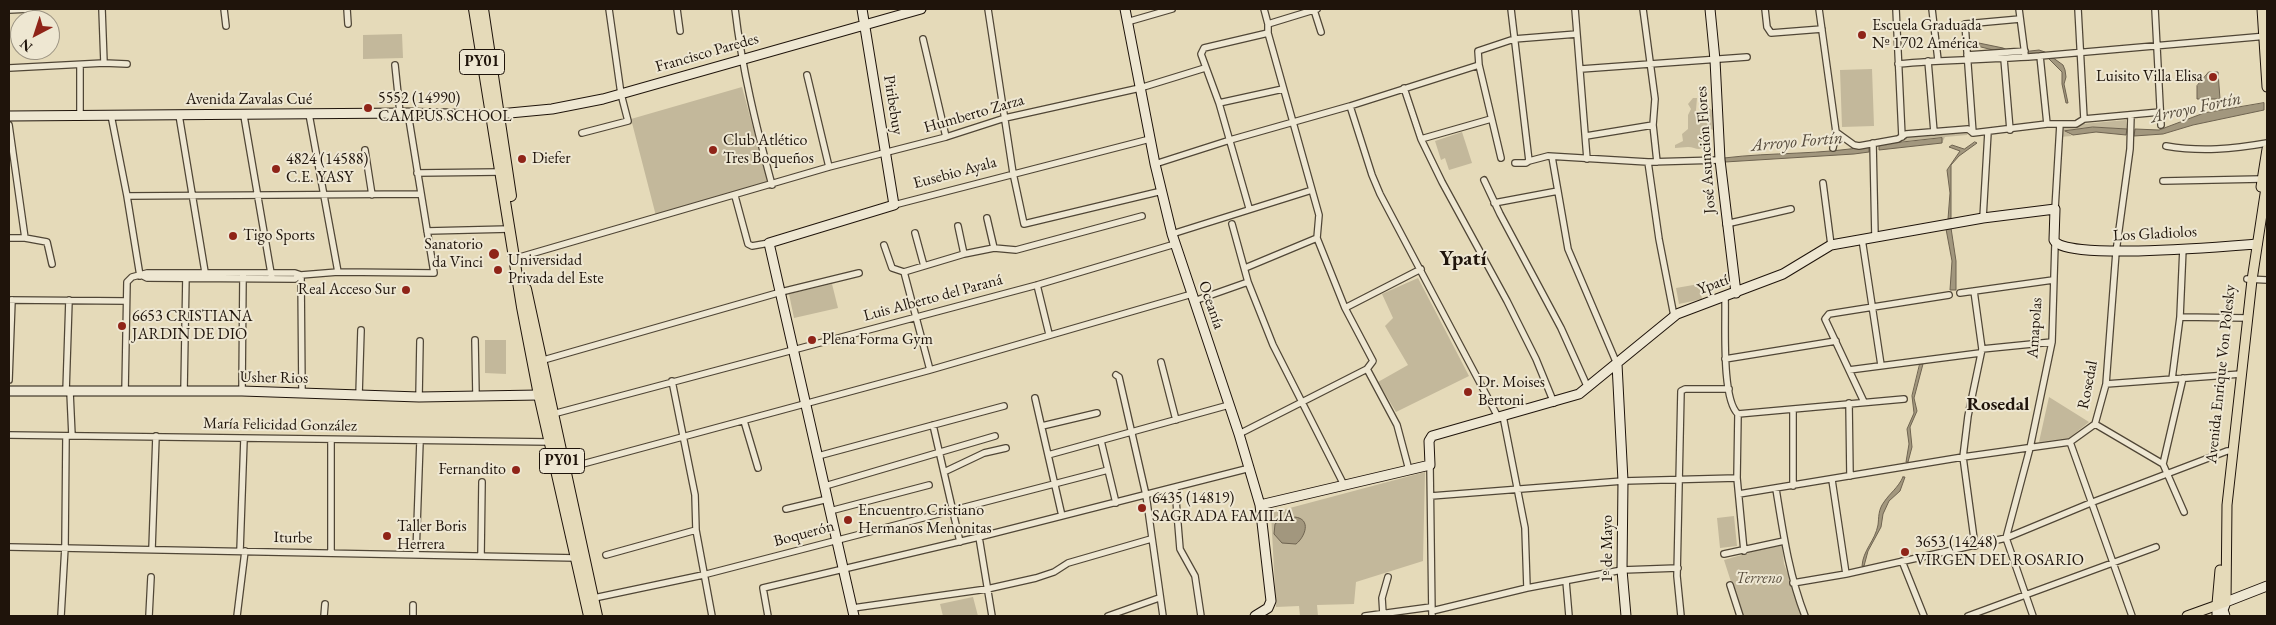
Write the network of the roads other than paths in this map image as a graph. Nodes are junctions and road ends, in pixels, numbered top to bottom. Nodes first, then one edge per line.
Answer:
1 (30, 9) edge
2 (102, 9) edge
3 (224, 9) edge
4 (347, 9) edge
5 (474, 9) edge
6 (483, 9) edge
7 (609, 9) edge
8 (677, 9) edge
9 (735, 9) edge
10 (862, 9) edge
11 (921, 9) edge
12 (988, 9) edge
13 (1125, 9) edge
14 (1172, 9) edge
15 (1264, 9) edge
16 (1316, 9) edge
17 (1511, 9) edge
18 (1575, 9) edge
19 (1643, 9) edge
20 (1710, 9) edge
21 (1765, 9) edge
22 (1819, 9) edge
23 (1896, 9) edge
24 (1932, 9) edge
25 (2019, 9) edge
26 (2078, 9) edge
27 (2155, 9) edge
28 (2262, 9) edge
29 (9, 10) edge
30 (2020, 19) junction
31 (1128, 22) junction
32 (348, 24) dead end
33 (865, 24) junction
34 (1268, 24) junction
35 (2266, 24) edge
36 (226, 26) dead end
37 (1822, 29) junction
38 (680, 31) dead end
39 (1321, 32) dead end
40 (1268, 33) junction
41 (1577, 34) junction
42 (2266, 36) edge
43 (923, 39) dead end
44 (1514, 40) junction
45 (2156, 45) junction
46 (2081, 53) junction
47 (2025, 54) junction
48 (2040, 56) junction
49 (1747, 57) dead end
50 (1967, 57) junction
51 (741, 59) junction
52 (2004, 59) junction
53 (1715, 60) junction
54 (1938, 60) junction
55 (1928, 61) junction
56 (104, 63) junction
57 (1649, 63) junction
58 (127, 64) dead end
59 (1478, 64) junction
60 (1898, 64) junction
61 (80, 65) junction
62 (396, 65) dead end
63 (9, 68) edge
64 (1205, 68) junction
65 (1581, 69) junction
66 (807, 75) dead end
67 (2267, 87) edge
68 (1140, 88) junction
69 (1404, 88) junction
70 (1283, 89) junction
71 (621, 94) junction
72 (1219, 103) junction
73 (1350, 106) junction
74 (2160, 112) junction
75 (404, 113) junction
76 (309, 114) junction
77 (80, 115) junction
78 (111, 115) junction
79 (179, 115) junction
80 (494, 115) junction
81 (2132, 115) junction
82 (9, 116) edge
83 (244, 116) junction
84 (1005, 118) junction
85 (1491, 119) junction
86 (2084, 119) junction
87 (1294, 122) junction
88 (2047, 124) junction
89 (2060, 124) junction
90 (9, 125) edge
91 (1653, 125) junction
92 (2161, 125) dead end
93 (2010, 130) junction
94 (1836, 132) junction
95 (1934, 132) junction
96 (1988, 132) junction
97 (1972, 133) junction
98 (582, 134) dead end
99 (1586, 136) junction
100 (946, 137) junction
101 (1902, 137) junction
102 (1150, 139) junction
103 (1421, 139) junction
104 (1230, 140) junction
105 (1873, 143) junction
106 (2267, 143) edge
107 (2166, 146) dead end
108 (1833, 148) dead end
109 (2267, 149) edge
110 (365, 150) dead end
111 (886, 152) junction
112 (1552, 157) junction
113 (1501, 158) dead end
114 (1587, 158) junction
115 (1720, 160) junction
116 (1529, 161) junction
117 (1648, 162) junction
118 (1657, 162) junction
119 (1515, 163) dead end
120 (1155, 164) junction
121 (829, 167) junction
122 (2266, 167) edge
123 (500, 172) junction
124 (417, 173) junction
125 (1013, 173) junction
126 (1484, 180) dead end
127 (2265, 180) edge
128 (2163, 181) dead end
129 (1823, 183) dead end
130 (772, 185) junction
131 (1312, 190) junction
132 (1558, 191) junction
133 (1162, 192) junction
134 (323, 194) junction
135 (421, 194) junction
136 (257, 195) junction
137 (372, 195) junction
138 (127, 196) junction
139 (191, 196) junction
140 (735, 196) junction
141 (1494, 203) junction
142 (894, 205) junction
143 (1249, 208) junction
144 (1792, 209) dead end
145 (2055, 209) junction
146 (1142, 216) dead end
147 (987, 218) dead end
148 (1983, 218) junction
149 (1232, 224) dead end
150 (1726, 224) junction
151 (958, 226) dead end
152 (510, 229) junction
153 (427, 231) junction
154 (915, 234) dead end
155 (1172, 234) junction
156 (1875, 237) junction
157 (9, 238) edge
158 (25, 238) junction
159 (1317, 238) junction
160 (1862, 239) junction
161 (769, 243) junction
162 (1175, 244) junction
163 (2055, 244) junction
164 (2254, 244) junction
165 (884, 245) dead end
166 (1830, 245) junction
167 (994, 248) junction
168 (2184, 248) junction
169 (2116, 252) junction
170 (964, 254) junction
171 (520, 258) junction
172 (52, 264) dead end
173 (924, 266) junction
174 (1245, 268) junction
175 (1421, 269) junction
176 (338, 272) junction
177 (904, 272) junction
178 (859, 273) dead end
179 (300, 275) junction
180 (141, 276) junction
181 (186, 276) junction
182 (206, 276) junction
183 (243, 276) junction
184 (272, 276) junction
185 (2053, 280) junction
186 (2249, 280) junction
187 (2267, 280) edge
188 (1248, 282) junction
189 (1037, 285) junction
190 (1735, 291) junction
191 (1974, 291) junction
192 (781, 292) junction
193 (1960, 293) dead end
194 (1949, 295) dead end
195 (1193, 298) junction
196 (10, 300) edge
197 (69, 300) junction
198 (1725, 300) junction
199 (126, 301) junction
200 (1874, 307) junction
201 (1345, 308) junction
202 (1674, 316) junction
203 (915, 317) junction
204 (2180, 317) junction
205 (2245, 318) junction
206 (361, 330) dead end
207 (1049, 334) junction
208 (475, 340) dead end
209 (420, 341) dead end
210 (1836, 341) junction
211 (2052, 342) junction
212 (794, 350) junction
213 (1981, 351) junction
214 (1725, 359) junction
215 (540, 361) junction
216 (1161, 362) dead end
217 (1617, 364) junction
218 (1881, 365) junction
219 (1369, 367) junction
220 (930, 370) junction
221 (1849, 370) junction
222 (2239, 374) junction
223 (1116, 376) dead end
224 (2183, 378) junction
225 (2172, 379) junction
226 (9, 380) edge
227 (672, 381) junction
228 (2106, 384) junction
229 (1588, 388) junction
230 (1729, 389) junction
231 (9, 391) edge
232 (242, 391) junction
233 (68, 392) junction
234 (125, 392) junction
235 (184, 392) junction
236 (302, 393) junction
237 (359, 395) junction
238 (539, 395) junction
239 (476, 396) junction
240 (419, 397) junction
241 (1035, 398) dead end
242 (1904, 399) dead end
243 (1301, 402) junction
244 (1864, 402) junction
245 (1554, 403) junction
246 (806, 404) junction
247 (1849, 404) junction
248 (1229, 405) junction
249 (1004, 406) dead end
250 (1793, 410) junction
251 (1097, 413) dead end
252 (552, 414) junction
253 (1738, 414) junction
254 (1501, 417) junction
255 (1176, 420) junction
256 (744, 421) junction
257 (2094, 424) junction
258 (933, 425) junction
259 (1042, 426) junction
260 (9, 434) edge
261 (1131, 434) junction
262 (1239, 434) junction
263 (69, 436) junction
264 (156, 436) junction
265 (995, 436) dead end
266 (685, 438) junction
267 (244, 439) junction
268 (332, 441) junction
269 (420, 441) junction
270 (1101, 441) junction
271 (550, 442) junction
272 (2070, 442) junction
273 (1006, 448) dead end
274 (2030, 448) junction
275 (2230, 451) junction
276 (939, 453) junction
277 (1048, 455) junction
278 (818, 456) junction
279 (1963, 457) junction
280 (1430, 464) junction
281 (2164, 464) junction
282 (758, 468) dead end
283 (1250, 468) junction
284 (564, 470) junction
285 (1108, 470) junction
286 (1410, 470) junction
287 (944, 472) junction
288 (2167, 474) junction
289 (1850, 476) junction
290 (1737, 478) junction
291 (1681, 480) junction
292 (1832, 480) junction
293 (1624, 481) junction
294 (482, 482) dead end
295 (1054, 483) junction
296 (929, 485) dead end
297 (1344, 485) junction
298 (825, 486) junction
299 (1793, 486) junction
300 (1175, 488) junction
301 (1776, 488) junction
302 (1518, 490) junction
303 (1739, 494) junction
304 (1146, 495) junction
305 (1431, 496) junction
306 (828, 499) junction
307 (2093, 502) junction
308 (1116, 503) junction
309 (1260, 505) junction
310 (786, 509) dead end
311 (952, 510) junction
312 (830, 511) junction
313 (2184, 512) dead end
314 (1062, 516) junction
315 (696, 530) junction
316 (979, 537) junction
317 (2006, 538) junction
318 (837, 539) junction
319 (1151, 539) junction
320 (1784, 541) junction
321 (960, 542) junction
322 (1974, 546) junction
323 (9, 547) edge
324 (65, 547) junction
325 (2156, 547) dead end
326 (152, 549) junction
327 (242, 551) junction
328 (1744, 551) junction
329 (331, 552) junction
330 (416, 554) junction
331 (1724, 554) dead end
332 (606, 555) dead end
333 (481, 556) junction
334 (576, 558) junction
335 (1902, 561) junction
336 (2114, 563) junction
337 (1678, 568) junction
338 (844, 569) junction
339 (1622, 570) junction
340 (1846, 574) junction
341 (703, 576) junction
342 (151, 577) dead end
343 (1388, 577) dead end
344 (1566, 581) junction
345 (1794, 583) junction
346 (1730, 585) dead end
347 (2267, 586) edge
348 (1527, 588) junction
349 (987, 589) junction
350 (2025, 596) junction
351 (594, 598) junction
352 (1159, 598) junction
353 (2221, 603) junction
354 (325, 604) dead end
355 (413, 605) dead end
356 (1432, 611) edge
357 (854, 612) edge
358 (1384, 614) junction
359 (61, 616) edge
360 (149, 616) edge
361 (237, 616) edge
362 (324, 616) edge
363 (413, 616) edge
364 (589, 616) edge
365 (597, 616) edge
366 (712, 616) edge
367 (768, 616) edge
368 (992, 616) edge
369 (1108, 616) edge
370 (1163, 616) edge
371 (1202, 616) edge
372 (1255, 616) edge
373 (1365, 616) edge
374 (1568, 616) edge
375 (1626, 616) edge
376 (1681, 616) edge
377 (1740, 616) edge
378 (1805, 616) edge
379 (1924, 616) edge
380 (1968, 616) edge
381 (2033, 616) edge
382 (2132, 616) edge
383 (2187, 616) edge
384 (2217, 616) edge
385 (2225, 616) edge

1 - 29 street
2 - 56 street
3 - 36 street
4 - 32 street
5 - 80 highway, PY01
6 - 80 highway, PY01
7 - 71 street
8 - 38 street
9 - 51 street
10 - 33 street, Piribebuy
11 - 33 street, Francisco Paredes
12 - 84 street
13 - 31 street, Oceanía
14 - 31 street
15 - 34 street
16 - 34 street
16 - 39 street
17 - 44 street
18 - 41 street
19 - 57 street
20 - 53 street, José Asunción Flores
21 - 37 street
22 - 37 street
23 - 60 street
24 - 54 street
25 - 30 street
26 - 46 street
27 - 45 street
28 - 35 main road
30 - 47 street
30 - 50 street
31 - 68 street, Oceanía
33 - 51 street, Francisco Paredes
33 - 111 street, Piribebuy
34 - 40 street
35 - 42 main road
37 - 94 street
40 - 64 street
40 - 70 street
41 - 44 street
41 - 65 street
42 - 45 street
42 - 67 main road
43 - 100 street
44 - 59 street
44 - 116 street
45 - 46 street
45 - 74 street
46 - 48 street
46 - 86 street
47 - 48 street
47 - 50 street
47 - 52 street
48 - 88 street
49 - 53 street
50 - 52 street
50 - 54 street
50 - 97 street
51 - 71 street, Francisco Paredes
51 - 130 street
52 - 93 street
53 - 57 street
53 - 115 street, José Asunción Flores
54 - 55 street
55 - 60 street
55 - 95 street
56 - 58 street
56 - 61 street
57 - 65 street
57 - 91 street
59 - 69 street
59 - 85 street
60 - 101 street
61 - 63 street
61 - 77 street
62 - 75 street
64 - 68 street, Humberto Zarza
64 - 72 street
65 - 99 street
66 - 121 street
68 - 84 street, Humberto Zarza
68 - 102 street, Oceanía
69 - 73 street
69 - 103 street
70 - 72 street
70 - 87 street
71 - 80 street, Francisco Paredes
71 - 98 street
72 - 104 street
73 - 87 street
73 - 175 street
74 - 81 street
74 - 92 street
75 - 76 street, Avenida Zavalas Cué
75 - 80 street, Avenida Zavalas Cué
75 - 124 street
76 - 83 street, Avenida Zavalas Cué
76 - 134 street
77 - 78 street, Avenida Zavalas Cué
77 - 82 street, Avenida Zavalas Cué
78 - 79 street, Avenida Zavalas Cué
78 - 138 street
79 - 83 street, Avenida Zavalas Cué
79 - 139 street
80 - 123 highway, PY01
80 - 171 highway, PY01
81 - 86 street
81 - 169 street, Rosedal
83 - 136 street
84 - 100 street, Humberto Zarza
84 - 125 street
85 - 103 street
85 - 113 street
86 - 89 street
87 - 104 street
87 - 131 street
88 - 89 street
88 - 93 street
89 - 145 street, Amapolas
90 - 158 street
91 - 99 street
91 - 118 street
93 - 96 street
94 - 105 street
94 - 108 street
95 - 97 street
95 - 101 street
96 - 97 street
96 - 148 street
99 - 114 street
100 - 111 street, Humberto Zarza
101 - 105 street
102 - 120 street, Oceanía
102 - 125 street, Eusebio Ayala
103 - 245 street
104 - 120 street
104 - 143 street
105 - 156 street
106 - 107 street
109 - 122 main road, Avenida Enrique Von Polesky
110 - 137 street
111 - 121 street, Humberto Zarza
111 - 142 street, Piribebuy
112 - 114 street
112 - 116 street
112 - 132 street
114 - 117 street
115 - 118 street
115 - 150 street, José Asunción Flores
116 - 119 street
117 - 118 street
117 - 202 street
120 - 133 street, Oceanía
121 - 130 street, Humberto Zarza
122 - 127 main road, Avenida Enrique Von Polesky
123 - 124 street
123 - 152 highway, PY01
124 - 135 street
125 - 133 street
125 - 142 street, Eusebio Ayala
126 - 141 street
127 - 128 street
127 - 164 main road, Avenida Enrique Von Polesky
129 - 166 street
130 - 140 street, Humberto Zarza
131 - 143 street
131 - 159 street
132 - 141 street
132 - 217 street
133 - 155 street, Oceanía
134 - 136 street
134 - 137 street
134 - 176 street
135 - 137 street
135 - 153 street
136 - 139 street
136 - 184 street
138 - 139 street
138 - 180 street
139 - 182 street
140 - 161 street
140 - 171 street, Humberto Zarza
141 - 229 street
142 - 161 street, Eusebio Ayala
143 - 155 street
144 - 150 street
145 - 148 street, Ypatí
145 - 163 street, Amapolas
146 - 167 street
147 - 167 street
148 - 156 street, Ypatí
149 - 174 street
150 - 190 street, José Asunción Flores
151 - 170 street
152 - 153 street
152 - 238 highway, PY01
153 - 176 street
154 - 173 street
155 - 162 street, Oceanía
156 - 160 street, Ypatí
157 - 158 street
158 - 172 street
159 - 174 street
159 - 201 street
160 - 166 street, Ypatí
160 - 200 street
161 - 192 street
162 - 189 street, Luis Alberto del Paraná
162 - 195 street, Oceanía
163 - 169 street, Los Gladiolos
163 - 185 street, Amapolas
164 - 168 street, Los Gladiolos
164 - 186 main road, Avenida Enrique Von Polesky
165 - 177 street
166 - 190 street, Ypatí
167 - 170 street
168 - 169 street, Los Gladiolos
168 - 204 street
169 - 228 street, Rosedal
170 - 173 street
171 - 215 highway, PY01
173 - 177 street
174 - 188 street
175 - 201 street
175 - 254 street
176 - 179 street
177 - 203 street
178 - 192 street
179 - 184 street
179 - 236 street
180 - 181 street
180 - 199 street
181 - 182 street
181 - 235 street
182 - 183 street
183 - 184 street
183 - 232 street
185 - 191 street
185 - 211 street, Amapolas
186 - 187 street
186 - 205 main road, Avenida Enrique Von Polesky
188 - 195 street
188 - 243 street
189 - 203 street, Luis Alberto del Paraná
189 - 207 street
190 - 198 street, Ypatí
191 - 193 street
191 - 213 street
192 - 212 street
192 - 215 street
194 - 200 street
195 - 207 street
195 - 248 street, Oceanía
196 - 197 street
196 - 226 street
197 - 199 street
197 - 233 street
198 - 202 street, Ypatí
198 - 214 street
199 - 234 street
200 - 210 street
200 - 218 street
201 - 219 street
202 - 217 street, Ypatí
203 - 212 street, Luis Alberto del Paraná
203 - 220 street
204 - 205 street
204 - 225 street
205 - 222 main road, Avenida Enrique Von Polesky
206 - 237 street
207 - 220 street
208 - 239 street
209 - 240 street
210 - 214 street
210 - 221 street
211 - 213 street
211 - 274 street, Amapolas
212 - 227 street, Luis Alberto del Paraná
212 - 246 street
213 - 218 street
213 - 279 street
214 - 230 street
215 - 252 highway, PY01
216 - 255 street
217 - 229 street, Ypatí
217 - 293 street, 1º de Mayo
218 - 221 street
219 - 243 street
219 - 286 street
220 - 246 street
221 - 244 street
222 - 224 street
222 - 275 main road, Avenida Enrique Von Polesky
223 - 261 street
224 - 225 street
224 - 281 street
225 - 228 street
227 - 252 street, Luis Alberto del Paraná
227 - 266 street
228 - 257 street, Rosedal
229 - 245 street, Ypatí
230 - 253 street
230 - 291 street
231 - 233 street, Usher Rios
232 - 235 street, Usher Rios
232 - 236 street, Usher Rios
233 - 234 street, Usher Rios
233 - 263 street
234 - 235 street, Usher Rios
236 - 237 street, Usher Rios
237 - 240 street, Usher Rios
238 - 239 street, Usher Rios
238 - 271 highway, PY01
239 - 240 street, Usher Rios
241 - 259 street
242 - 244 street
243 - 262 street
243 - 297 street
244 - 247 street
245 - 254 street, Ypatí
246 - 256 street
246 - 278 street
247 - 250 street
247 - 289 street
248 - 255 street
248 - 262 street, Oceanía
249 - 258 street
250 - 253 street
250 - 299 street
251 - 259 street
252 - 284 highway, PY01
253 - 290 street
254 - 280 street, Ypatí
254 - 302 street
255 - 261 street
256 - 266 street
256 - 282 street
257 - 272 street, Rosedal
257 - 281 street
258 - 276 street
258 - 278 street
259 - 277 street
260 - 263 street, María Felicidad González
261 - 270 street
261 - 304 street
262 - 283 street, Oceanía
263 - 264 street, María Felicidad González
263 - 324 street
264 - 267 street, María Felicidad González
264 - 326 street
265 - 276 street
266 - 284 street
266 - 315 street
267 - 268 street, María Felicidad González
267 - 327 street
268 - 269 street, María Felicidad González
268 - 329 street
269 - 271 street, María Felicidad González
269 - 330 street
270 - 277 street
270 - 285 street
271 - 334 highway, PY01
272 - 274 street
272 - 307 street
273 - 287 street
274 - 279 street
274 - 317 street, Amapolas
275 - 288 street
275 - 353 main road, Avenida Enrique Von Polesky
276 - 287 street
276 - 298 street
277 - 295 street
278 - 298 street
279 - 289 street
279 - 322 street
280 - 286 street
280 - 305 street
281 - 288 street
283 - 300 street
283 - 309 street, Oceanía
284 - 351 highway, PY01
285 - 295 street, Boquerón
285 - 308 street
286 - 297 street
287 - 311 street
288 - 307 street
288 - 313 street
289 - 292 street
290 - 291 street
290 - 303 street
291 - 293 street
291 - 337 street
292 - 299 street
292 - 340 street
293 - 302 street
293 - 339 street, 1º de Mayo
294 - 333 street
295 - 311 street, Boquerón
295 - 314 street
296 - 312 street
297 - 309 street
298 - 306 street
299 - 301 street
300 - 304 street
300 - 371 street
301 - 303 street
301 - 320 street
302 - 305 street
302 - 348 street
303 - 328 street
304 - 308 street
304 - 319 street
305 - 356 street
306 - 310 street
306 - 312 street
307 - 317 street
307 - 336 street
308 - 314 street
309 - 372 street, Oceanía
311 - 318 street, Boquerón
311 - 321 street
312 - 318 street
314 - 316 street
315 - 332 street
315 - 341 street
316 - 321 street
316 - 349 street
317 - 322 street
317 - 350 street
318 - 338 street
318 - 341 street, Boquerón
319 - 349 street
319 - 352 street
320 - 328 street
320 - 345 street
321 - 338 street
322 - 335 street
323 - 324 street, Iturbe
324 - 326 street, Iturbe
324 - 359 street
325 - 336 street
326 - 327 street, Iturbe
327 - 329 street, Iturbe
327 - 361 street
328 - 331 street
329 - 330 street, Iturbe
330 - 333 street, Iturbe
333 - 334 street, Iturbe
334 - 364 highway, PY01
335 - 340 street
335 - 379 street
336 - 350 street
336 - 382 street
337 - 339 street
337 - 376 street
338 - 357 street
338 - 367 street
339 - 344 street
339 - 375 street, 1º de Mayo
340 - 345 street
341 - 351 street, Boquerón
341 - 366 street
342 - 360 street
343 - 358 street
344 - 348 street
344 - 374 street
345 - 378 street
346 - 377 street
347 - 353 street
348 - 356 street
349 - 357 street
349 - 368 street
350 - 380 street
350 - 381 street
351 - 365 highway, PY01
352 - 369 street
352 - 370 street
353 - 383 main road
353 - 384 street
353 - 385 street
354 - 362 street
355 - 363 street
356 - 358 street
358 - 373 street

